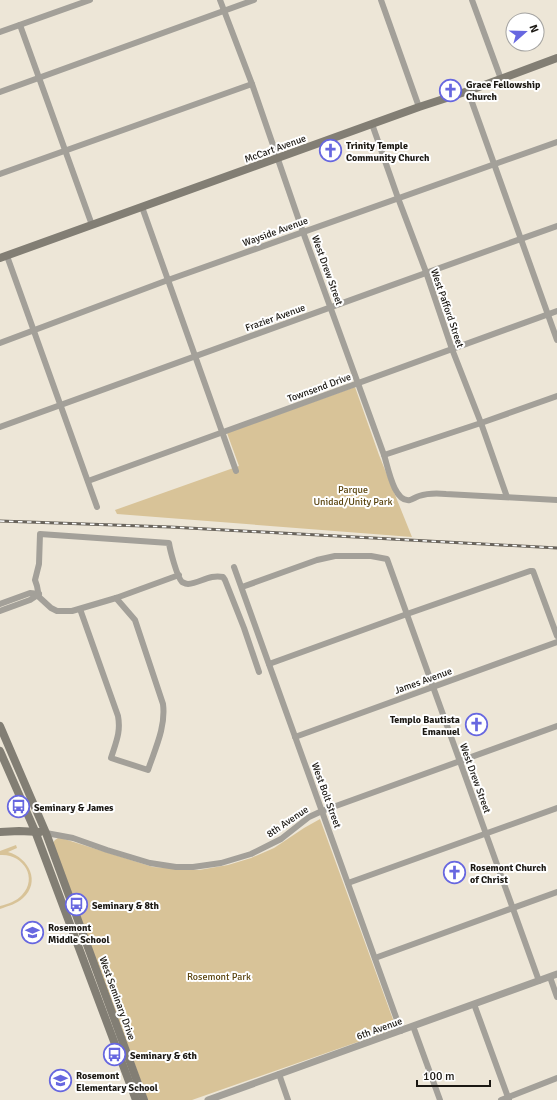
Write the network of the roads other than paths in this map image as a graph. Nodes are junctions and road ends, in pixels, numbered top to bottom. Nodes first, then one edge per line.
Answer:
1 (90, 0) edge
2 (220, 0) edge
3 (254, 0) edge
4 (381, 0) edge
5 (472, 0) edge
6 (224, 11) junction
7 (20, 25) junction
8 (0, 32) edge
9 (557, 58) edge
10 (39, 78) junction
11 (501, 79) junction
12 (252, 84) junction
13 (468, 91) junction
14 (0, 92) edge
15 (419, 107) junction
16 (372, 124) junction
17 (557, 142) edge
18 (65, 151) junction
19 (278, 158) junction
20 (494, 164) junction
21 (0, 174) edge
22 (398, 198) junction
23 (142, 207) junction
24 (92, 225) junction
25 (557, 226) edge
26 (303, 232) junction
27 (521, 239) junction
28 (3, 257) edge
29 (426, 272) junction
30 (168, 280) junction
31 (331, 307) junction
32 (557, 311) edge
33 (548, 314) junction
34 (34, 331) junction
35 (557, 340) edge
36 (0, 343) edge
37 (452, 349) junction
38 (196, 357) junction
39 (358, 383) junction
40 (557, 396) edge
41 (61, 406) junction
42 (480, 423) junction
43 (0, 427) edge
44 (223, 432) junction
45 (384, 455) junction
46 (236, 470) dead end
47 (88, 481) junction
48 (507, 497) junction
49 (557, 500) edge
50 (97, 507) dead end
51 (234, 567) dead end
52 (179, 575) junction
53 (242, 587) junction
54 (39, 594) junction
55 (116, 598) junction
56 (0, 604) edge
57 (80, 609) junction
58 (0, 611) edge
59 (407, 614) junction
60 (557, 636) edge
61 (557, 642) edge
62 (269, 664) junction
63 (259, 672) dead end
64 (433, 687) junction
65 (0, 726) edge
66 (557, 726) edge
67 (295, 737) junction
68 (0, 751) edge
69 (460, 761) junction
70 (557, 808) edge
71 (322, 811) junction
72 (35, 831) junction
73 (0, 832) edge
74 (46, 833) junction
75 (486, 834) junction
76 (348, 883) junction
77 (557, 892) edge
78 (73, 906) junction
79 (513, 908) junction
80 (64, 909) junction
81 (375, 958) junction
82 (554, 976) edge
83 (539, 981) junction
84 (557, 997) edge
85 (474, 1004) junction
86 (113, 1013) junction
87 (105, 1016) junction
88 (414, 1026) junction
89 (401, 1031) junction
90 (279, 1074) junction
91 (557, 1078) edge
92 (437, 1099) edge
93 (508, 1099) edge
94 (136, 1100) edge
95 (144, 1100) edge
96 (208, 1100) edge
97 (288, 1100) edge
98 (501, 1100) edge

1 - 7 street
2 - 6 street, West Drew Street
3 - 6 street
4 - 15 street
5 - 11 street
6 - 10 street
6 - 12 street, West Drew Street
7 - 8 street
7 - 10 street
9 - 11 main road, McCart Avenue
10 - 14 street
10 - 18 street
11 - 13 main road, McCart Avenue
12 - 18 street
12 - 19 street, West Drew Street
13 - 15 main road, McCart Avenue
13 - 20 street
15 - 16 main road, McCart Avenue
16 - 19 main road, McCart Avenue
16 - 22 street, West Pafford Street
17 - 20 street, Wayside Avenue
18 - 21 street
18 - 24 street
19 - 23 main road, McCart Avenue
19 - 26 street, West Drew Street
20 - 22 street, Wayside Avenue
20 - 27 street
22 - 26 street, Wayside Avenue
22 - 29 street, West Pafford Street
23 - 24 main road, McCart Avenue
23 - 30 street
24 - 28 main road, McCart Avenue
25 - 27 street, Frazier Avenue
26 - 30 street, Wayside Avenue
26 - 31 street, West Drew Street
27 - 29 street, Frazier Avenue
27 - 33 street
28 - 34 street
29 - 31 street, Frazier Avenue
29 - 37 street, West Pafford Street
30 - 34 street, Wayside Avenue
30 - 38 street
31 - 38 street, Frazier Avenue
31 - 39 street, West Drew Street
32 - 33 street, Townsend Drive
33 - 35 street
33 - 37 street, Townsend Drive
34 - 36 street, Wayside Avenue
34 - 41 street
37 - 39 street, Townsend Drive
37 - 42 street, West Pafford Street
38 - 41 street, Frazier Avenue
38 - 44 street
39 - 44 street, Townsend Drive
39 - 45 street, West Drew Street
40 - 42 street
41 - 43 street, Frazier Avenue
41 - 47 street
42 - 45 street
42 - 48 street, West Pafford Street
44 - 46 street
44 - 47 street, Townsend Drive
45 - 48 street, West Drew Street
47 - 50 street
48 - 49 street
51 - 53 street, West Bolt Street
52 - 54 street
52 - 55 street
52 - 63 street
53 - 59 street, West Drew Street
53 - 62 street, West Bolt Street
54 - 56 street
54 - 57 street
54 - 58 street
55 - 57 street
55 - 57 street
59 - 60 street
59 - 62 street
59 - 64 street, West Drew Street
61 - 64 street, James Avenue
62 - 67 street, West Bolt Street
64 - 67 street, James Avenue
64 - 69 street, West Drew Street
65 - 74 main road, West Seminary Drive
66 - 69 street, 8th Avenue
67 - 71 street, West Bolt Street
68 - 72 main road, West Seminary Drive
69 - 71 street, 8th Avenue
69 - 75 street, West Drew Street
70 - 75 street
71 - 74 street, 8th Avenue
71 - 76 street, West Bolt Street
72 - 73 main road
72 - 74 main road
72 - 80 main road, West Seminary Drive
74 - 78 main road, West Seminary Drive
75 - 76 street
75 - 79 street, West Drew Street
76 - 81 street, West Bolt Street
77 - 79 street
78 - 80 main road
78 - 86 main road, West Seminary Drive
79 - 81 street
79 - 83 street, West Drew Street
80 - 87 main road, West Seminary Drive
81 - 89 street, West Bolt Street
82 - 83 street, 6th Avenue
82 - 84 street
83 - 85 street, 6th Avenue
85 - 88 street, 6th Avenue
85 - 93 street
86 - 87 main road
86 - 95 main road, West Seminary Drive
87 - 94 main road, West Seminary Drive
88 - 89 street, 6th Avenue
88 - 92 street
89 - 90 street, 6th Avenue
90 - 96 street, 6th Avenue
90 - 97 street
91 - 93 street
93 - 98 street

